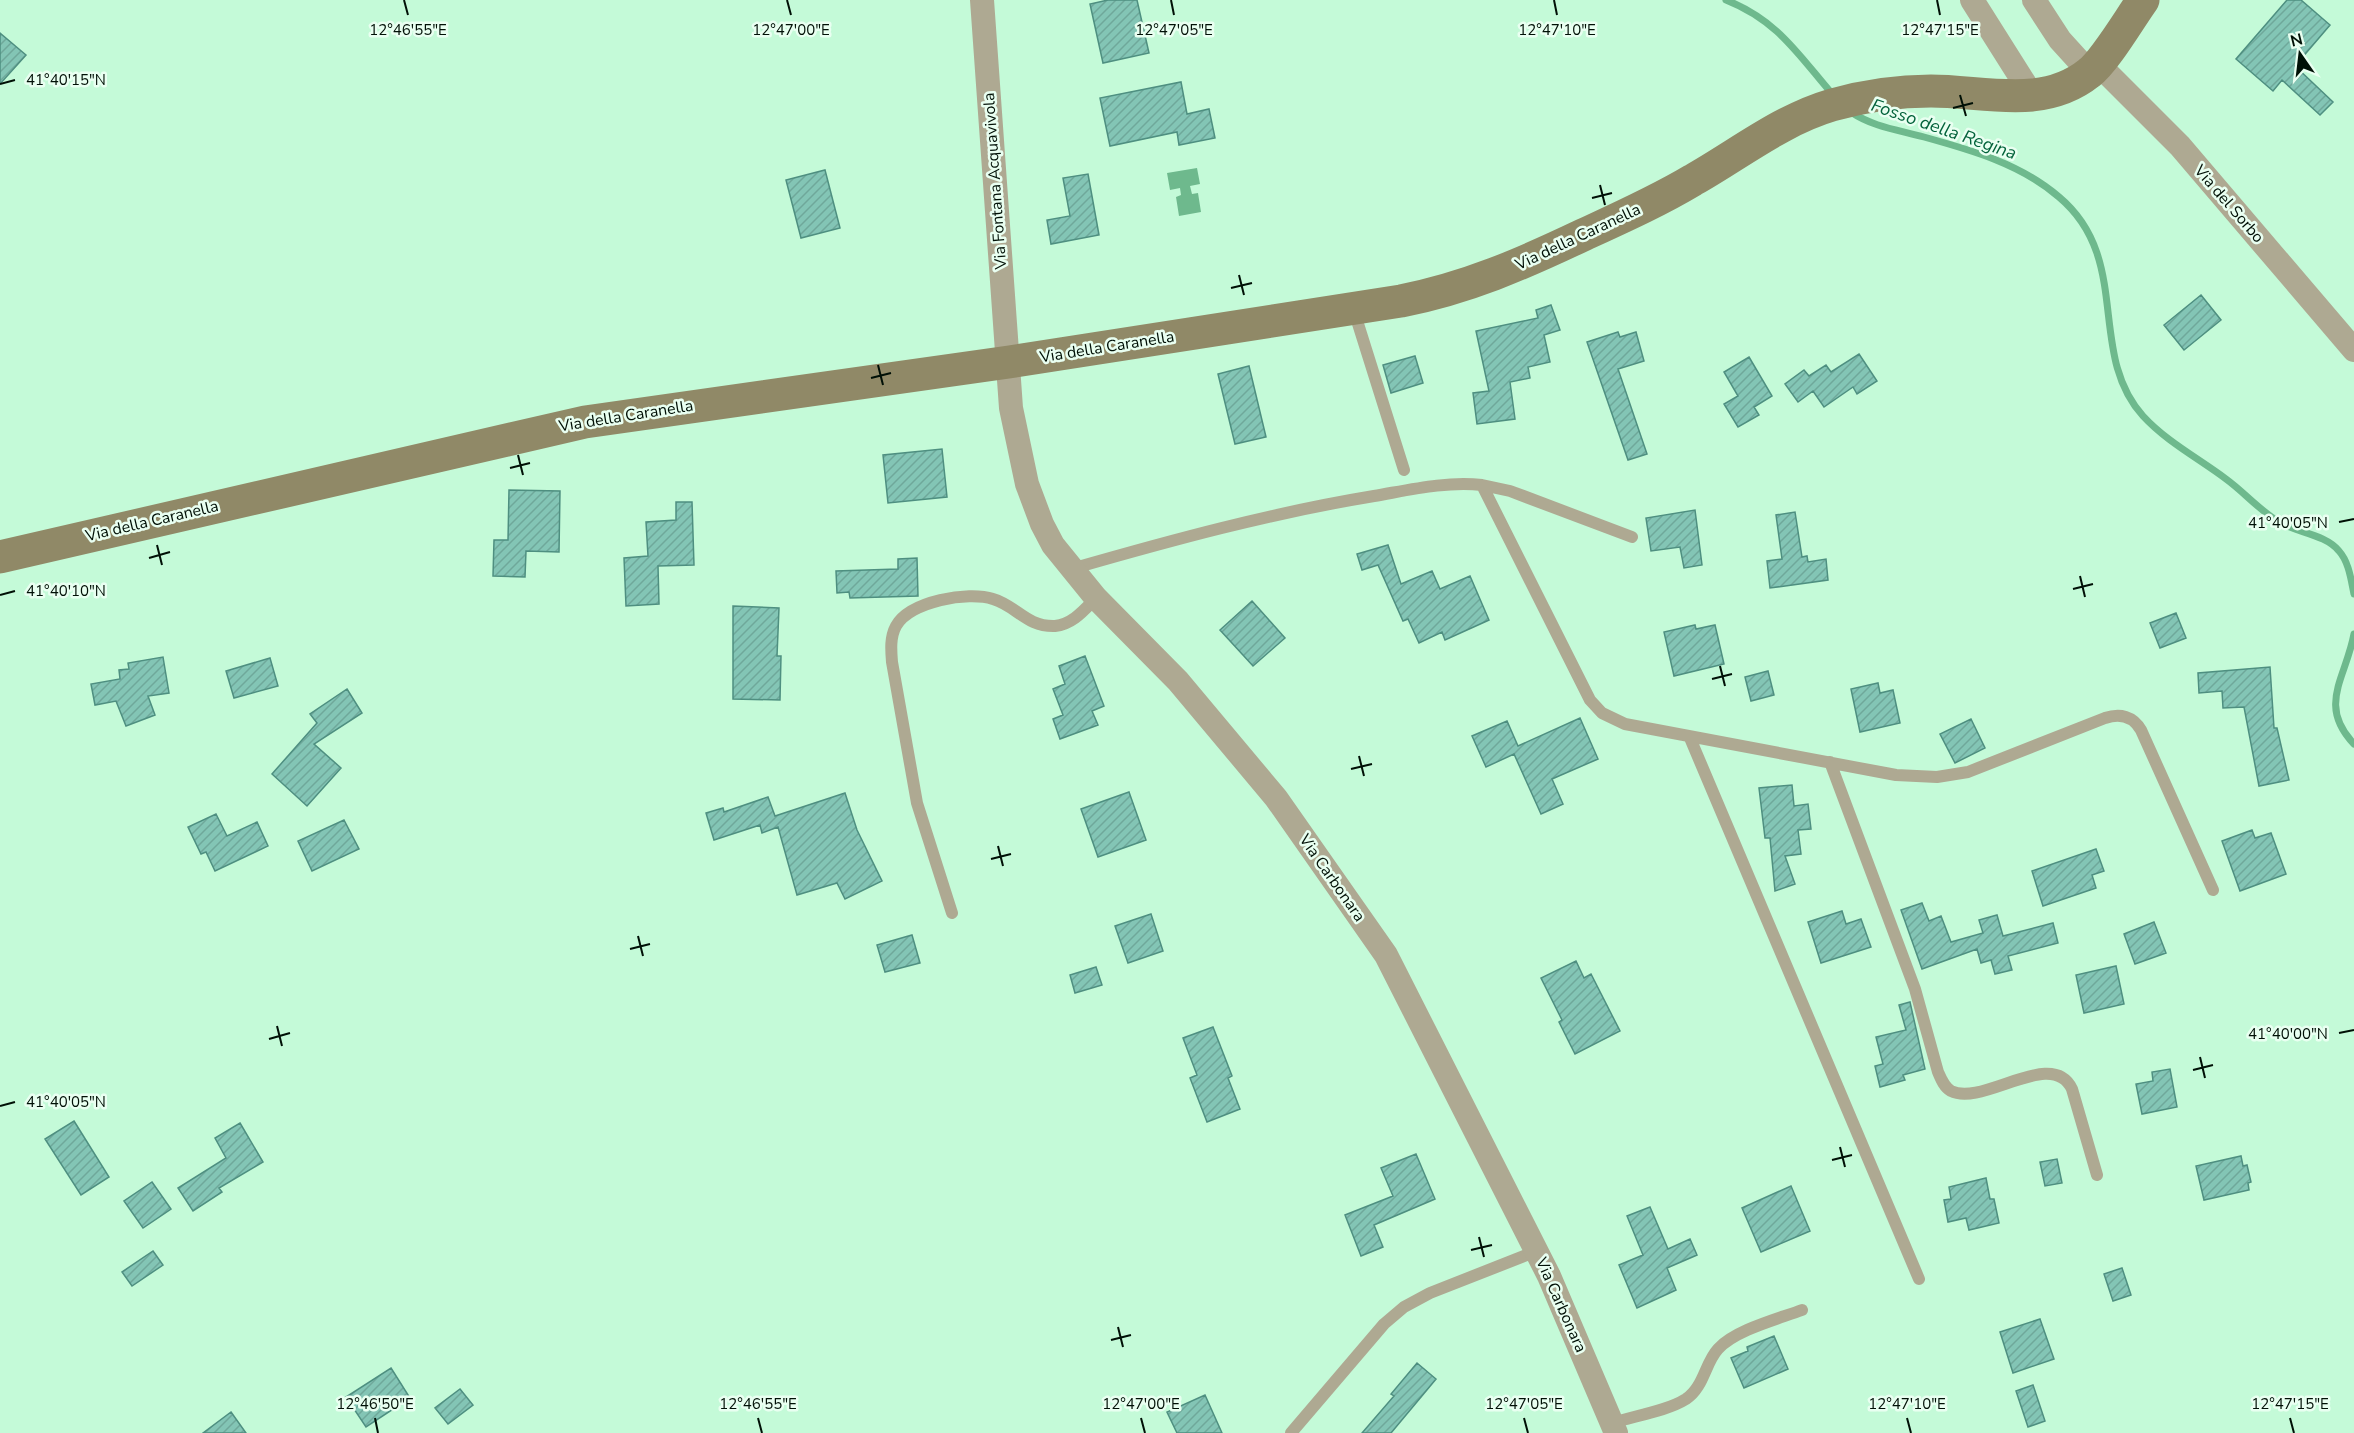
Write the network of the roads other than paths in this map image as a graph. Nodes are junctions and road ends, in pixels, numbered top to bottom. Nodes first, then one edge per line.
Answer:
1 (982, 0) edge
2 (1972, 0) edge
3 (2034, 0) edge
4 (2143, 0) edge
5 (2094, 68) junction
6 (2032, 95) junction
7 (1353, 309) junction
8 (2354, 350) edge
9 (1009, 362) junction
10 (1404, 470) dead end
11 (1482, 485) junction
12 (1632, 537) dead end
13 (0, 557) edge
14 (1071, 569) junction
15 (1096, 598) junction
16 (1690, 738) junction
17 (1830, 762) junction
18 (2213, 890) dead end
19 (952, 913) dead end
20 (2097, 1175) dead end
21 (1537, 1251) junction
22 (1919, 1279) dead end
23 (1802, 1310) dead end
24 (1614, 1428) edge
25 (1291, 1433) edge

1 - 9 street, Via Fontana Acquavivola
2 - 6 street
3 - 5 street, Via del Sorbo
4 - 5 main road, Via della Caranella
5 - 6 main road, Via della Caranella
5 - 8 street, Via del Sorbo
6 - 7 main road, Via della Caranella
7 - 9 main road, Via della Caranella
7 - 10 lane
9 - 13 main road, Via della Caranella
9 - 14 street, Via Carbonara
11 - 12 lane
11 - 14 lane
11 - 16 lane
14 - 15 street, Via Carbonara
15 - 19 lane
15 - 21 street, Via Carbonara
16 - 17 lane
16 - 22 lane
17 - 18 lane
17 - 20 lane
21 - 24 street, Via Carbonara
21 - 25 lane
23 - 24 lane

